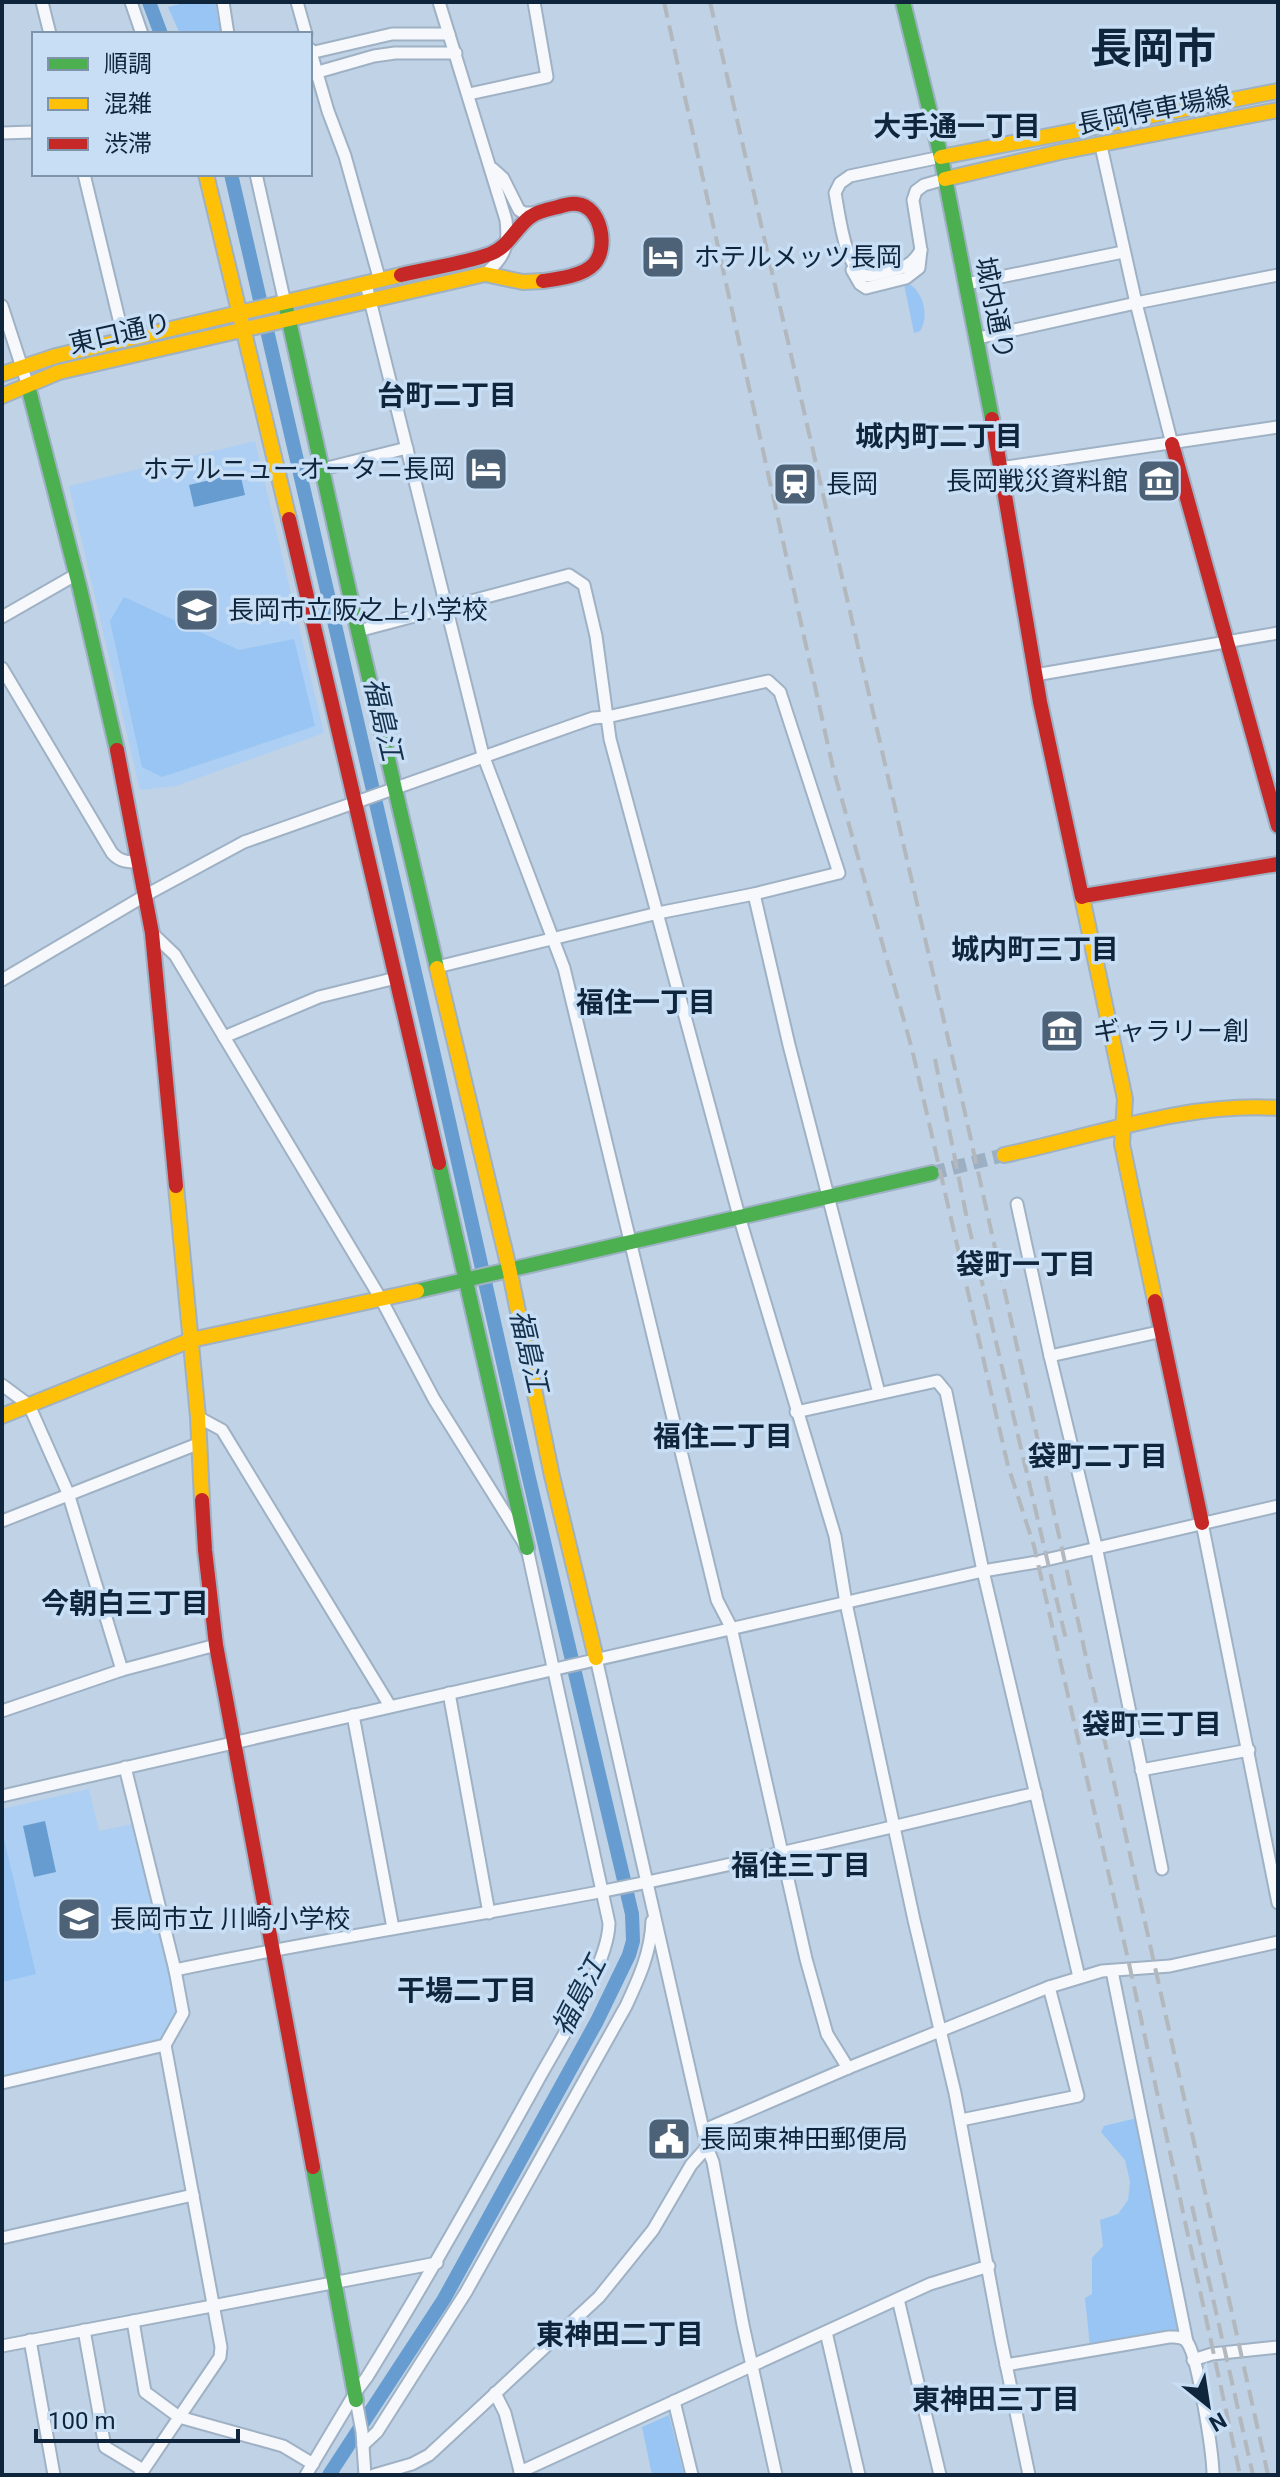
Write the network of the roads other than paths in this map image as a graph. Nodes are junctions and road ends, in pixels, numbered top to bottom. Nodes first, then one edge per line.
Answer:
1 (42, 2) edge
2 (131, 2) edge
3 (223, 2) edge
4 (297, 2) edge
5 (439, 2) edge
6 (534, 2) edge
7 (903, 2) edge
8 (50, 32) edge
9 (141, 32) edge
10 (228, 32) edge
11 (305, 32) edge
12 (449, 34) junction
13 (312, 51) edge
14 (456, 53) junction
15 (313, 73) edge
16 (1278, 91) edge
17 (469, 94) junction
18 (1278, 110) edge
19 (32, 132) edge
20 (2, 133) edge
21 (1101, 146) junction
22 (941, 157) junction
23 (490, 166) junction
24 (84, 176) edge
25 (207, 176) edge
26 (256, 176) edge
27 (945, 179) junction
28 (536, 213) junction
29 (508, 245) junction
30 (1123, 252) junction
31 (485, 274) junction
32 (1278, 275) edge
33 (373, 282) junction
34 (966, 284) junction
35 (371, 302) junction
36 (1136, 303) junction
37 (281, 304) junction
38 (2, 306) edge
39 (246, 321) junction
40 (286, 321) junction
41 (978, 338) junction
42 (124, 340) junction
43 (22, 365) junction
44 (2, 374) edge
45 (28, 386) junction
46 (2, 396) edge
47 (1278, 427) edge
48 (1172, 444) junction
49 (407, 448) junction
50 (1000, 468) junction
51 (323, 469) junction
52 (77, 574) junction
53 (446, 606) junction
54 (2, 617) edge
55 (358, 631) junction
56 (1278, 633) edge
57 (1227, 641) junction
58 (2, 668) edge
59 (1035, 675) junction
60 (607, 717) junction
61 (483, 755) junction
62 (392, 790) junction
63 (360, 799) junction
64 (1278, 826) edge
65 (139, 862) junction
66 (1278, 864) edge
67 (754, 894) junction
68 (146, 895) junction
69 (1083, 896) junction
70 (658, 913) junction
71 (152, 933) junction
72 (553, 939) junction
73 (437, 967) junction
74 (396, 978) junction
75 (2, 980) edge
76 (224, 1037) junction
77 (1278, 1108) edge
78 (1123, 1126) junction
79 (1004, 1155) tunnel mouth
80 (932, 1173) tunnel mouth
81 (828, 1196) junction
82 (1017, 1204) dead end
83 (739, 1216) junction
84 (630, 1241) junction
85 (504, 1269) junction
86 (470, 1277) junction
87 (381, 1299) junction
88 (1163, 1331) junction
89 (191, 1340) junction
90 (1050, 1356) junction
91 (2, 1385) edge
92 (879, 1393) junction
93 (29, 1405) junction
94 (796, 1412) junction
95 (2, 1416) edge
96 (198, 1417) junction
97 (200, 1443) junction
98 (68, 1493) junction
99 (1278, 1506) edge
100 (2, 1521) edge
101 (1202, 1523) junction
102 (1096, 1546) junction
103 (527, 1548) junction
104 (983, 1571) junction
105 (846, 1603) junction
106 (731, 1627) junction
107 (216, 1645) junction
108 (593, 1659) junction
109 (559, 1667) junction
110 (122, 1670) junction
111 (449, 1693) junction
112 (390, 1706) junction
113 (2, 1711) edge
114 (353, 1715) junction
115 (235, 1742) junction
116 (1249, 1750) junction
117 (125, 1767) junction
118 (1141, 1770) junction
119 (1036, 1793) junction
120 (2, 1796) edge
121 (896, 1826) junction
122 (783, 1852) junction
123 (1162, 1869) dead end
124 (643, 1882) junction
125 (607, 1890) junction
126 (652, 1900) junction
127 (1278, 1903) edge
128 (489, 1913) junction
129 (393, 1928) junction
130 (1278, 1942) edge
131 (272, 1949) junction
132 (175, 1970) junction
133 (1112, 1971) junction
134 (1079, 1977) junction
135 (1049, 1987) junction
136 (940, 2030) junction
137 (165, 2045) junction
138 (848, 2068) junction
139 (2, 2083) edge
140 (961, 2120) junction
141 (704, 2130) junction
142 (707, 2147) junction
143 (193, 2195) junction
144 (2, 2238) edge
145 (437, 2263) junction
146 (989, 2266) junction
147 (335, 2282) junction
148 (898, 2299) junction
149 (214, 2306) junction
150 (133, 2321) junction
151 (84, 2330) junction
152 (826, 2332) junction
153 (30, 2340) junction
154 (1187, 2342) junction
155 (2, 2346) edge
156 (1278, 2347) edge
157 (1193, 2360) junction
158 (752, 2365) junction
159 (1006, 2365) junction
160 (495, 2393) junction
161 (355, 2396) junction
162 (674, 2401) junction
163 (179, 2417) junction
164 (362, 2439) junction
165 (310, 2470) edge
166 (141, 2473) edge
167 (520, 2473) edge
168 (54, 2475) edge
169 (365, 2475) edge
170 (374, 2475) edge
171 (692, 2475) edge
172 (776, 2475) edge
173 (859, 2475) edge
174 (940, 2475) edge
175 (1029, 2475) edge
176 (1213, 2475) edge

1 - 8 street
2 - 9 street
3 - 10 street
4 - 11 street
5 - 12 street
6 - 17 street
7 - 22 street, 城内通り
12 - 13 street
12 - 14 street
14 - 15 street
14 - 17 street
15 - 33 street
16 - 22 street, 長岡停車場線
17 - 23 street
18 - 21 street, 長岡停車場線
19 - 20 street
21 - 27 street, 長岡停車場線
21 - 30 street
22 - 27 street, 城内通り
22 - 27 street
23 - 28 street
23 - 29 street
24 - 42 street
25 - 39 street
26 - 37 street
27 - 34 street, 城内通り
28 - 29 street
28 - 31 street
29 - 31 street
29 - 33 street
30 - 34 street
30 - 36 street
31 - 35 street
32 - 36 street
33 - 35 street
33 - 37 street
34 - 41 street, 城内通り
35 - 40 street
35 - 49 street
36 - 41 street
36 - 48 street
37 - 39 street
37 - 40 street
38 - 43 street
39 - 40 street
39 - 42 street, 東口通り
39 - 45 street, 東口通り
39 - 63 street
40 - 51 street
41 - 50 street, 城内通り
42 - 43 street, 東口通り
43 - 44 street, 東口通り
43 - 45 street
45 - 46 street, 東口通り
45 - 52 street
47 - 48 street
48 - 50 street
48 - 57 street
49 - 51 street
49 - 53 street
50 - 59 street, 城内通り
51 - 55 street
52 - 54 street
52 - 65 street
53 - 55 street
53 - 60 street
53 - 61 street
55 - 62 street
56 - 57 street
57 - 59 street
57 - 64 street
58 - 65 street
59 - 69 street, 城内通り
60 - 61 street
60 - 67 street
60 - 70 street
61 - 62 street
61 - 72 street
62 - 63 street
62 - 73 street
63 - 68 street
63 - 74 street
65 - 68 street
66 - 69 street
67 - 70 street
67 - 81 street
68 - 71 street
68 - 75 street
69 - 78 street, 城内通り
70 - 72 street
70 - 83 street
71 - 76 street
71 - 89 street
72 - 73 street
72 - 84 street
73 - 85 street
74 - 76 street
74 - 86 street
76 - 87 street
77 - 78 street
78 - 79 street
78 - 88 street, 城内通り
80 - 81 street
81 - 83 street
81 - 92 street
82 - 90 street
83 - 84 street
83 - 94 street
84 - 85 street
84 - 106 street
85 - 86 street
85 - 108 street
86 - 87 street
86 - 103 street
87 - 89 street
87 - 103 street
88 - 90 street
88 - 101 street, 城内通り
89 - 93 street
89 - 96 street
90 - 102 street
91 - 93 street
92 - 94 street
92 - 104 street
93 - 95 street
93 - 98 street
94 - 105 street
96 - 97 street
96 - 112 street
97 - 98 street
97 - 107 street
98 - 100 street
98 - 110 street
99 - 101 street
101 - 102 street
101 - 116 street
102 - 104 street
102 - 118 street
103 - 109 street
104 - 105 street
104 - 119 street
105 - 106 street
105 - 121 street
106 - 108 street
106 - 122 street
107 - 110 street
107 - 115 street
108 - 109 street
108 - 124 street
109 - 111 street
109 - 125 street
110 - 113 street
111 - 112 street
111 - 128 street
112 - 114 street
114 - 115 street
114 - 129 street
115 - 117 street
115 - 131 street
116 - 118 street
116 - 127 street
117 - 120 street
117 - 132 street
118 - 123 street
119 - 121 street
119 - 134 street
121 - 122 street
121 - 136 street
122 - 124 street
122 - 138 street
124 - 125 street
124 - 126 street
125 - 128 street
125 - 145 street
126 - 141 street
126 - 164 street
128 - 129 street
129 - 131 street
130 - 133 street
131 - 132 street
131 - 147 street
132 - 137 street
133 - 134 street
133 - 154 street
134 - 135 street
135 - 136 street
135 - 140 street
136 - 138 street
136 - 140 street
137 - 139 street
137 - 143 street
138 - 141 street
140 - 146 street
141 - 142 street
142 - 158 street
142 - 160 street
143 - 144 street
143 - 149 street
145 - 147 street
145 - 161 street
146 - 148 street
146 - 159 street
147 - 149 street
147 - 161 street
148 - 152 street
148 - 174 street
149 - 150 street
149 - 163 street
150 - 151 street
150 - 163 street
151 - 153 street
151 - 166 street
152 - 158 street
152 - 173 street
153 - 155 street
153 - 168 street
154 - 157 street
154 - 159 street
156 - 157 street
157 - 176 street
158 - 162 street
158 - 172 street
159 - 175 street
160 - 167 street
160 - 170 street
161 - 164 street
161 - 165 street
162 - 167 street
162 - 171 street
163 - 165 street
163 - 166 street
164 - 169 street

